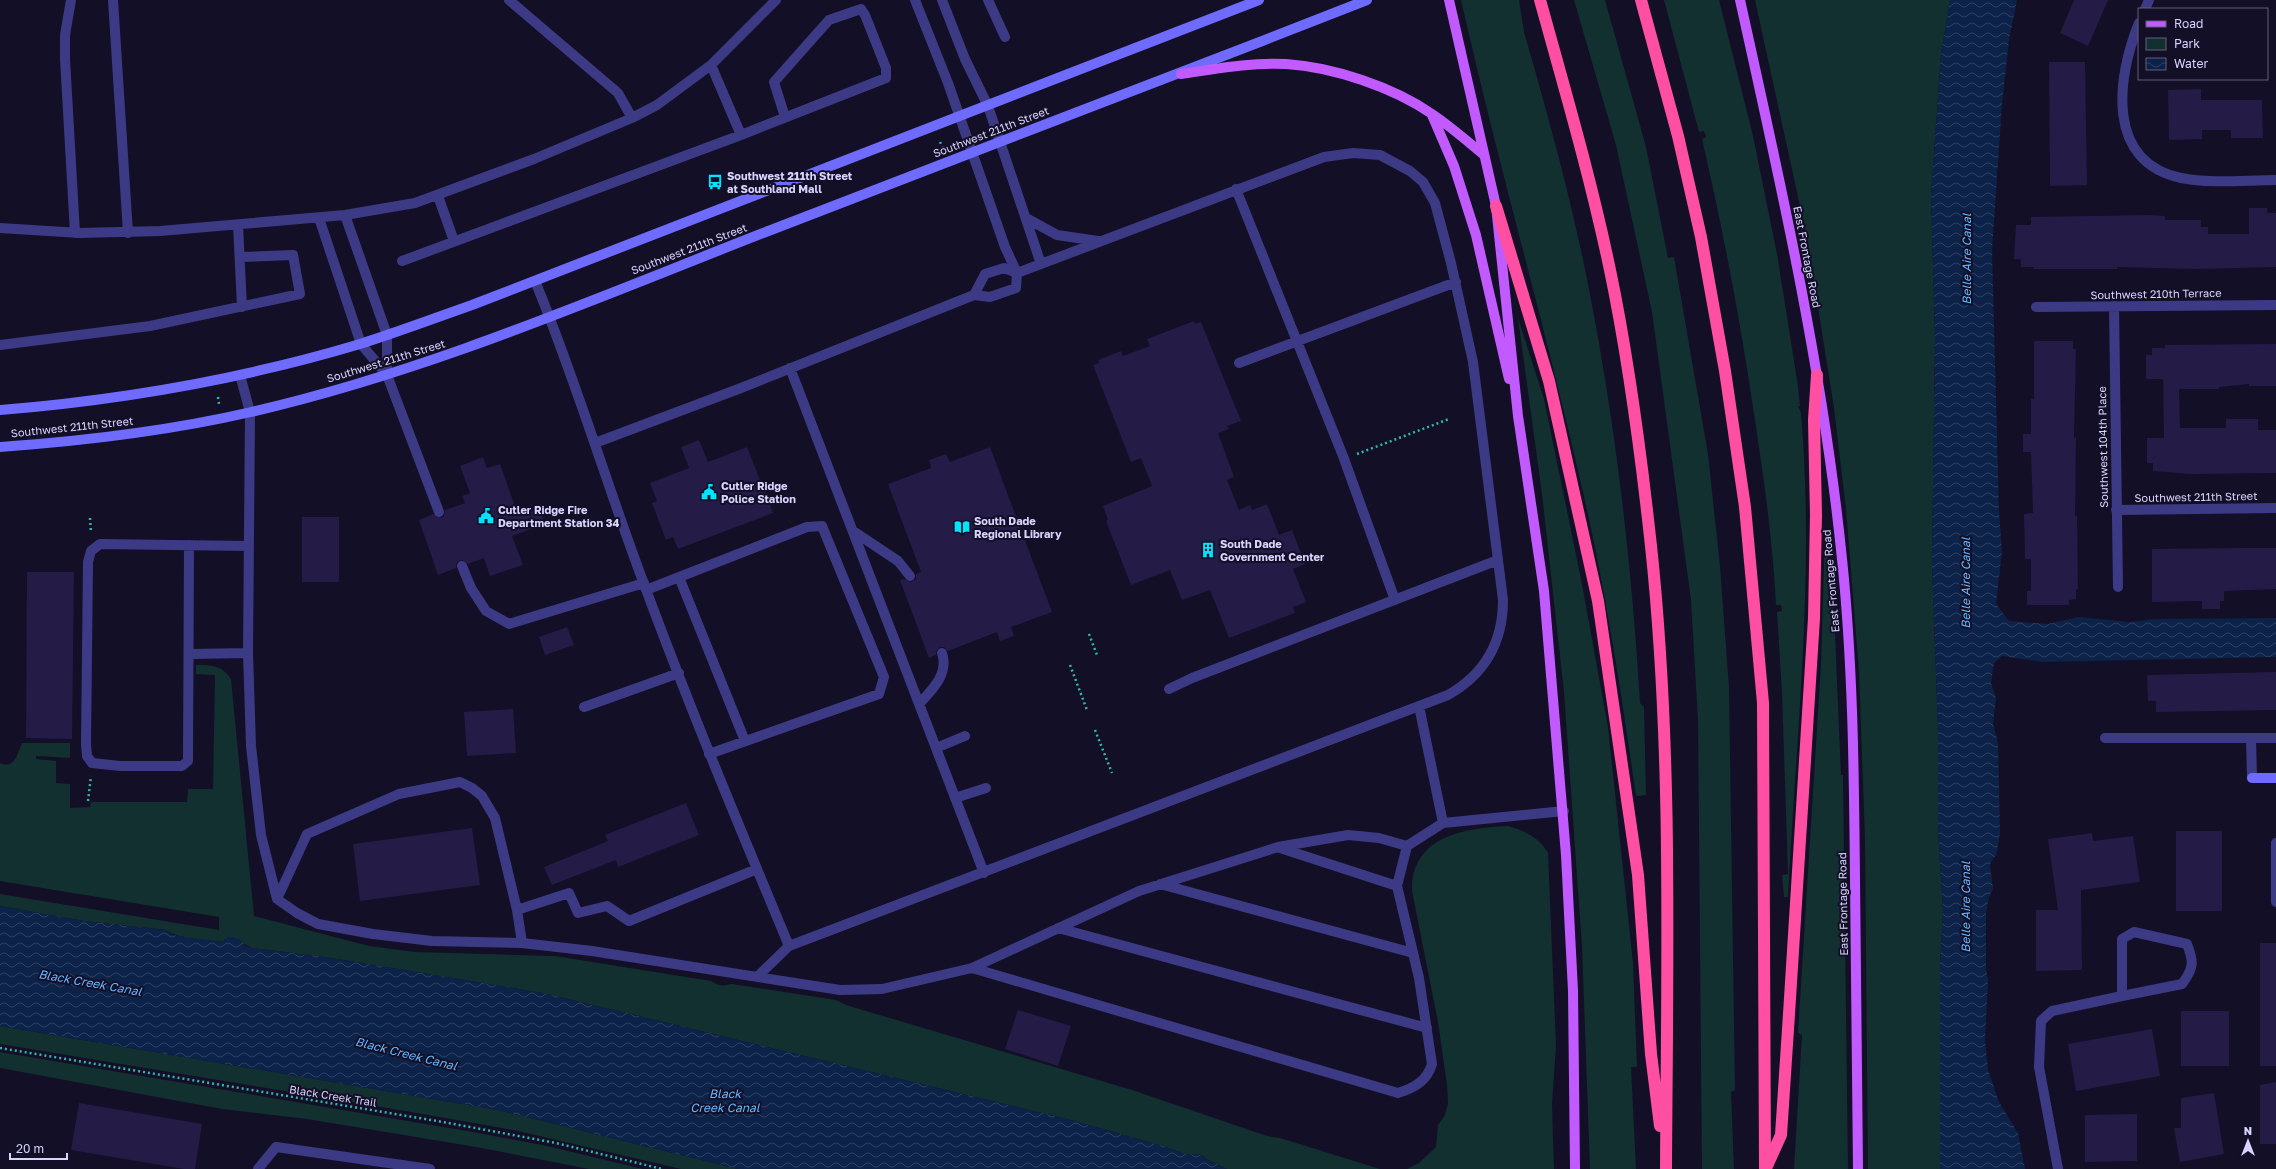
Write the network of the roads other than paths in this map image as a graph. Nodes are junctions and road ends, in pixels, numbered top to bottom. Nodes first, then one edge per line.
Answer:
1 (71, 0) edge
2 (113, 0) edge
3 (508, 0) edge
4 (776, 0) edge
5 (915, 0) edge
6 (942, 0) edge
7 (988, 0) edge
8 (1259, 0) edge
9 (1367, 0) edge
10 (1449, 0) edge
11 (1641, 0) edge
12 (1740, 0) edge
13 (1541, 3) edge
14 (2138, 26) edge
15 (1005, 37) dead end
16 (711, 65) junction
17 (1181, 74) junction
18 (988, 106) junction
19 (1431, 113) junction
20 (785, 117) junction
21 (959, 117) junction
22 (632, 118) junction
23 (742, 135) junction
24 (1000, 142) junction
25 (971, 153) junction
26 (1484, 155) junction
27 (2276, 180) edge
28 (1236, 189) junction
29 (438, 196) junction
30 (1496, 206) junction
31 (345, 215) junction
32 (319, 218) junction
33 (1026, 218) junction
34 (238, 225) junction
35 (0, 228) edge
36 (128, 232) junction
37 (75, 233) junction
38 (454, 241) junction
39 (1100, 242) junction
40 (242, 257) junction
41 (402, 262) dead end
42 (1041, 264) junction
43 (1017, 273) junction
44 (535, 281) junction
45 (1456, 282) junction
46 (974, 294) junction
47 (2276, 305) edge
48 (242, 306) junction
49 (2114, 306) junction
50 (2036, 307) dead end
51 (550, 316) junction
52 (387, 335) junction
53 (1297, 341) junction
54 (360, 344) junction
55 (0, 345) edge
56 (1240, 362) dead end
57 (790, 368) junction
58 (240, 375) junction
59 (387, 375) junction
60 (1817, 376) junction
61 (0, 410) edge
62 (250, 412) junction
63 (1518, 416) junction
64 (595, 442) junction
65 (0, 447) edge
66 (2276, 508) edge
67 (2116, 510) junction
68 (439, 512) dead end
69 (853, 531) junction
70 (190, 545) junction
71 (249, 546) junction
72 (1498, 560) junction
73 (462, 566) dead end
74 (910, 576) dead end
75 (679, 577) junction
76 (645, 586) junction
77 (2118, 587) dead end
78 (1395, 600) junction
79 (248, 653) junction
80 (942, 653) dead end
81 (190, 654) junction
82 (679, 673) junction
83 (1169, 689) dead end
84 (919, 704) junction
85 (1418, 706) junction
86 (584, 707) dead end
87 (965, 736) dead end
88 (2105, 738) dead end
89 (2251, 738) junction
90 (2276, 738) edge
91 (745, 741) junction
92 (936, 748) junction
93 (710, 754) junction
94 (2252, 778) joint
95 (2276, 778) edge
96 (986, 788) dead end
97 (955, 798) junction
98 (1564, 811) junction
99 (1443, 823) junction
100 (2276, 843) edge
101 (1407, 846) junction
102 (1278, 847) junction
103 (757, 869) junction
104 (984, 873) junction
105 (1160, 884) junction
106 (1397, 886) junction
107 (277, 899) junction
108 (2276, 902) edge
109 (517, 910) junction
110 (1058, 928) junction
111 (522, 943) junction
112 (789, 946) junction
113 (1413, 953) junction
114 (972, 968) junction
115 (757, 977) junction
116 (2122, 996) junction
117 (1427, 1028) junction
118 (258, 1169) edge
119 (430, 1169) edge
120 (1575, 1169) edge
121 (1665, 1169) edge
122 (1765, 1169) edge
123 (1858, 1169) edge
124 (2058, 1169) edge

1 - 37 street
2 - 36 street
3 - 22 street
4 - 16 street
5 - 21 street
6 - 18 street
7 - 15 street
8 - 18 main road, Southwest 211th Street
9 - 17 main road, Southwest 211th Street
10 - 26 main road
11 - 122 highway
12 - 60 main road, East Frontage Road
13 - 121 highway
14 - 27 street
16 - 22 street
16 - 23 street
17 - 19 main road
17 - 24 main road, Southwest 211th Street
18 - 21 main road, Southwest 211th Street
18 - 24 street
19 - 26 main road
19 - 63 main road
20 - 20 street
20 - 23 street
21 - 25 street
21 - 44 main road, Southwest 211th Street
22 - 29 street
23 - 38 street
24 - 25 main road, Southwest 211th Street
24 - 33 street
25 - 43 street
25 - 51 main road, Southwest 211th Street
26 - 30 main road
28 - 39 street
28 - 45 street
28 - 53 street
29 - 31 street
29 - 38 street
30 - 63 main road
30 - 121 highway
31 - 32 street
31 - 52 street
32 - 34 street
32 - 54 street
33 - 39 street
33 - 42 street
34 - 36 street
34 - 40 street
35 - 37 street
36 - 37 street
38 - 41 street
39 - 42 street
40 - 48 street
40 - 48 street
42 - 43 street
43 - 46 street
43 - 46 street
44 - 51 street
44 - 52 main road, Southwest 211th Street
45 - 53 street
45 - 72 street
46 - 57 street
47 - 49 street, Southwest 210th Terrace
48 - 55 street
49 - 50 street, Southwest 210th Terrace
49 - 67 street, Southwest 104th Place
51 - 59 main road, Southwest 211th Street
51 - 64 street
52 - 54 main road, Southwest 211th Street
52 - 59 street
53 - 56 street
53 - 78 street
54 - 58 main road, Southwest 211th Street
54 - 59 street
57 - 64 street
57 - 69 street
58 - 61 main road, Southwest 211th Street
58 - 62 street
59 - 62 main road, Southwest 211th Street
59 - 68 street
60 - 122 highway
60 - 123 main road, East Frontage Road
62 - 65 main road, Southwest 211th Street
62 - 71 street
63 - 98 main road
64 - 76 street
66 - 67 street, Southwest 211th Street
67 - 77 street, Southwest 104th Place
69 - 74 street
69 - 84 street
70 - 71 street
70 - 81 street
70 - 81 street
71 - 79 street
72 - 78 street
72 - 85 street
73 - 76 street
75 - 76 street
75 - 91 street
75 - 91 street
76 - 82 street
78 - 83 street
79 - 81 street
79 - 107 street
80 - 84 street
82 - 86 street
82 - 93 street
84 - 92 street
85 - 99 street
85 - 104 street
87 - 92 street
88 - 89 street
89 - 90 street
89 - 94 street
91 - 93 street
92 - 97 street
93 - 103 street
94 - 95 main road
96 - 97 street
97 - 104 street
98 - 99 street
98 - 120 main road
99 - 101 street
100 - 108 street
101 - 102 street
101 - 106 street
102 - 105 street
102 - 106 street
103 - 109 street
103 - 112 street
104 - 112 street
105 - 110 street
105 - 113 street
106 - 113 street
107 - 109 street
107 - 111 street
109 - 111 street
110 - 114 street
110 - 117 street
111 - 115 street
112 - 115 street
113 - 117 street
114 - 115 street
114 - 117 street
116 - 116 street
116 - 124 street
118 - 119 street

